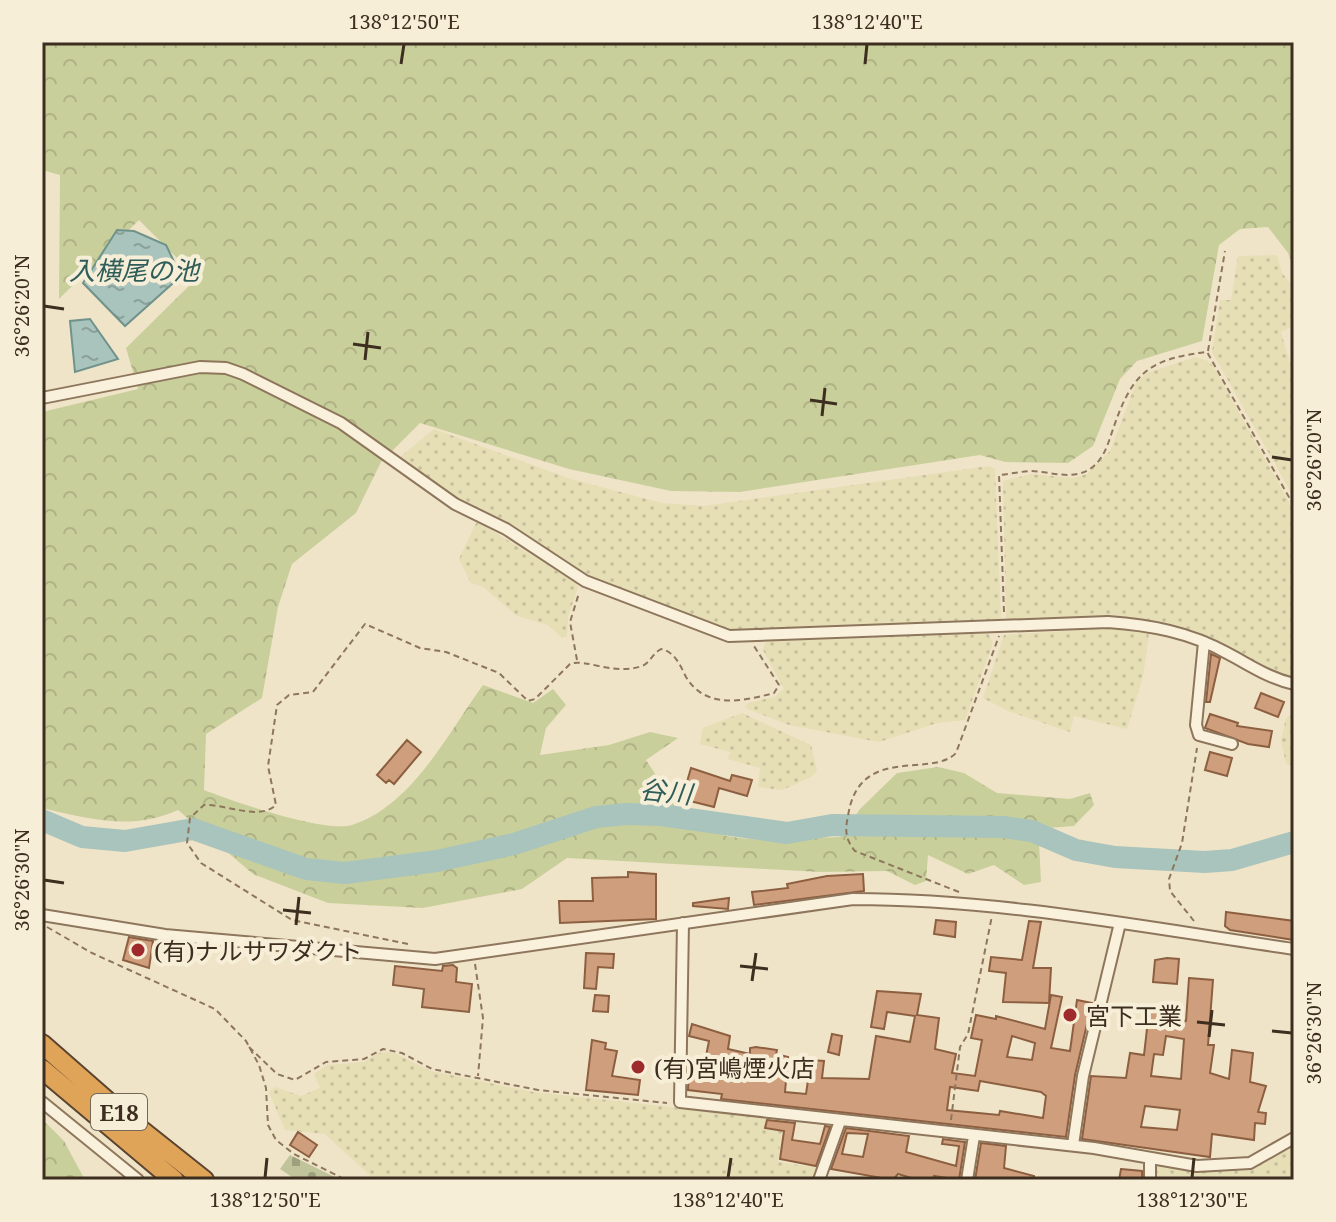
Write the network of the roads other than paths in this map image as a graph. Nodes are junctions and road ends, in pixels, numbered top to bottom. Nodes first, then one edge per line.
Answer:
1 (42, 395) edge
2 (1204, 642) junction
3 (1294, 684) edge
4 (1232, 744) dead end
5 (42, 915) edge
6 (683, 923) junction
7 (1120, 923) junction
8 (1294, 949) edge
9 (42, 1044) edge
10 (42, 1069) edge
11 (42, 1102) edge
12 (840, 1121) junction
13 (974, 1136) junction
14 (1294, 1138) edge
15 (1073, 1145) junction
16 (1150, 1158) junction
17 (201, 1178) edge
18 (138, 1180) edge
19 (174, 1180) edge
20 (819, 1180) edge
21 (967, 1180) edge
22 (1150, 1180) edge

1 - 2 street
2 - 3 street
2 - 4 street
5 - 6 street
6 - 7 street
6 - 12 street
7 - 8 street
7 - 15 street
9 - 17 highway, E18
10 - 19 highway, E18
11 - 18 street
12 - 13 street
12 - 20 street
13 - 15 street
13 - 21 street
14 - 16 street
15 - 16 street
16 - 22 street

